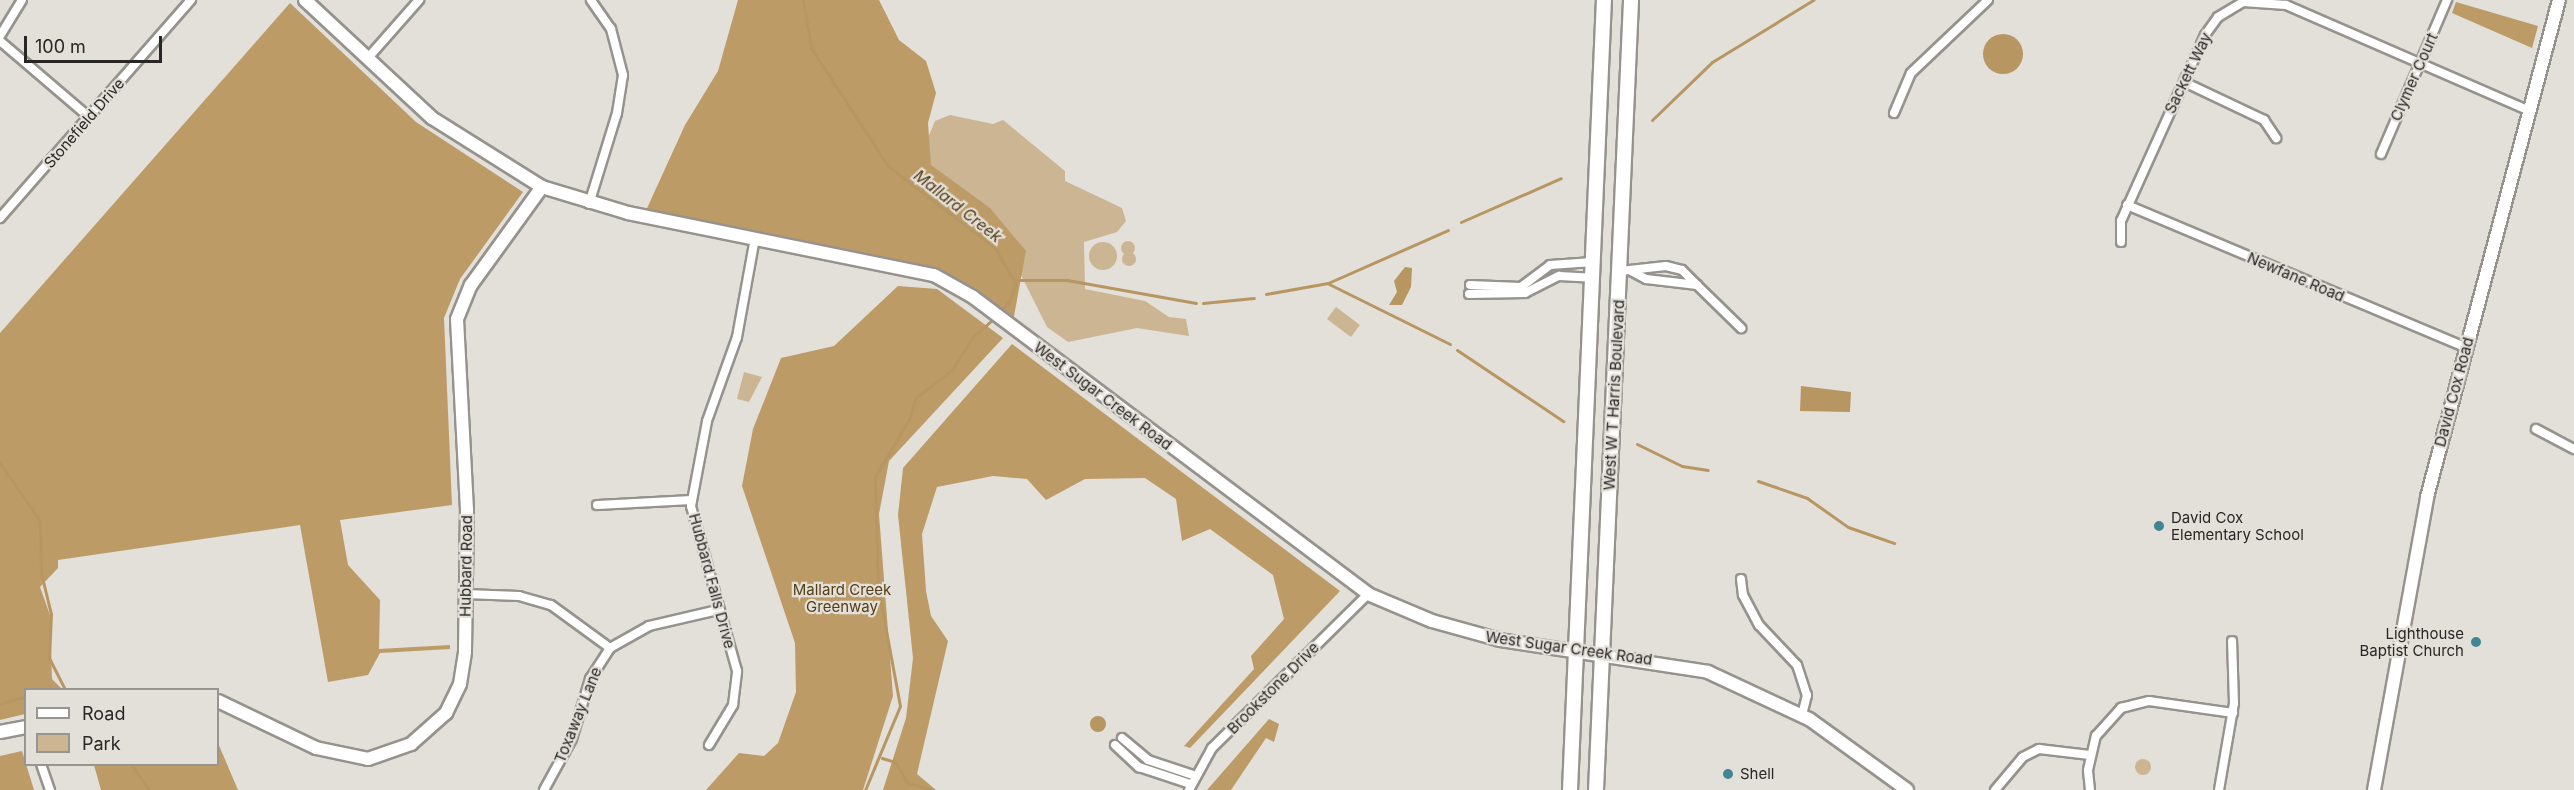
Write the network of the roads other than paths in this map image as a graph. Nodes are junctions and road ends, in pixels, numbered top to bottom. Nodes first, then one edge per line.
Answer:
1 (22, 0) edge
2 (190, 0) edge
3 (305, 0) edge
4 (419, 0) edge
5 (591, 0) edge
6 (1604, 0) edge
7 (1631, 0) edge
8 (1988, 0) edge
9 (2447, 0) edge
10 (2559, 0) edge
11 (0, 36) edge
12 (0, 41) edge
13 (367, 58) junction
14 (2421, 63) junction
15 (2184, 82) junction
16 (2528, 110) junction
17 (1894, 113) dead end
18 (89, 117) junction
19 (2276, 138) dead end
20 (2381, 154) dead end
21 (542, 187) junction
22 (589, 204) junction
23 (2127, 205) junction
24 (0, 218) edge
25 (754, 238) junction
26 (2121, 242) dead end
27 (1593, 262) junction
28 (1626, 271) junction
29 (1592, 278) junction
30 (1697, 285) junction
31 (1741, 328) dead end
32 (2465, 347) junction
33 (2535, 429) dead end
34 (2574, 449) edge
35 (692, 500) junction
36 (597, 505) dead end
37 (1741, 579) dead end
38 (465, 594) junction
39 (1368, 594) junction
40 (718, 610) junction
41 (2232, 641) dead end
42 (610, 648) junction
43 (1576, 651) junction
44 (1602, 654) junction
45 (219, 701) edge
46 (2233, 713) junction
47 (1802, 715) junction
48 (24, 727) edge
49 (0, 732) edge
50 (1122, 738) dead end
51 (709, 745) dead end
52 (1115, 745) dead end
53 (2090, 755) junction
54 (41, 766) edge
55 (1191, 783) edge
56 (546, 789) edge
57 (50, 790) edge
58 (1570, 790) edge
59 (1596, 790) edge
60 (1906, 790) edge
61 (1995, 790) edge
62 (2090, 790) edge
63 (2219, 790) edge
64 (2374, 790) edge

1 - 11 street
2 - 18 street, Stonefield Drive
3 - 13 main road, West Sugar Creek Road
4 - 13 street
5 - 22 street
6 - 27 main road, West W T Harris Boulevard
7 - 28 main road, West W T Harris Boulevard
8 - 17 street
9 - 14 street, Clymer Court
10 - 16 main road, David Cox Road
12 - 18 street
13 - 21 main road, West Sugar Creek Road
14 - 15 street, Sackett Way
14 - 16 street, Sackett Way
14 - 20 street, Clymer Court
15 - 19 street
15 - 23 street, Sackett Way
16 - 32 main road, David Cox Road
18 - 24 street, Stonefield Drive
21 - 22 main road, West Sugar Creek Road
21 - 38 main road, Hubbard Road
22 - 25 main road, West Sugar Creek Road
23 - 26 street, Sackett Way
23 - 32 street, Newfane Road
25 - 35 street, Hubbard Falls Drive
25 - 39 main road, West Sugar Creek Road
27 - 29 main road, West W T Harris Boulevard
27 - 29 street
28 - 30 street
28 - 30 street
28 - 44 main road, West W T Harris Boulevard
29 - 43 main road, West W T Harris Boulevard
30 - 31 street
32 - 64 main road, David Cox Road
33 - 34 street
35 - 36 street
35 - 40 street, Hubbard Falls Drive
37 - 47 street
38 - 42 street
38 - 45 main road, Hubbard Road
39 - 43 main road, West Sugar Creek Road
39 - 55 street, Brookstone Drive
40 - 42 street, Toxaway Lane
40 - 51 street, Hubbard Falls Drive
41 - 46 street
42 - 56 street, Toxaway Lane
43 - 44 main road, West Sugar Creek Road
43 - 58 main road, West W T Harris Boulevard
44 - 47 main road, West Sugar Creek Road
44 - 59 main road, West W T Harris Boulevard
46 - 53 street
46 - 63 street
47 - 60 main road, West Sugar Creek Road
48 - 49 main road
50 - 55 street
52 - 55 street
53 - 61 street
53 - 62 street
54 - 57 street

